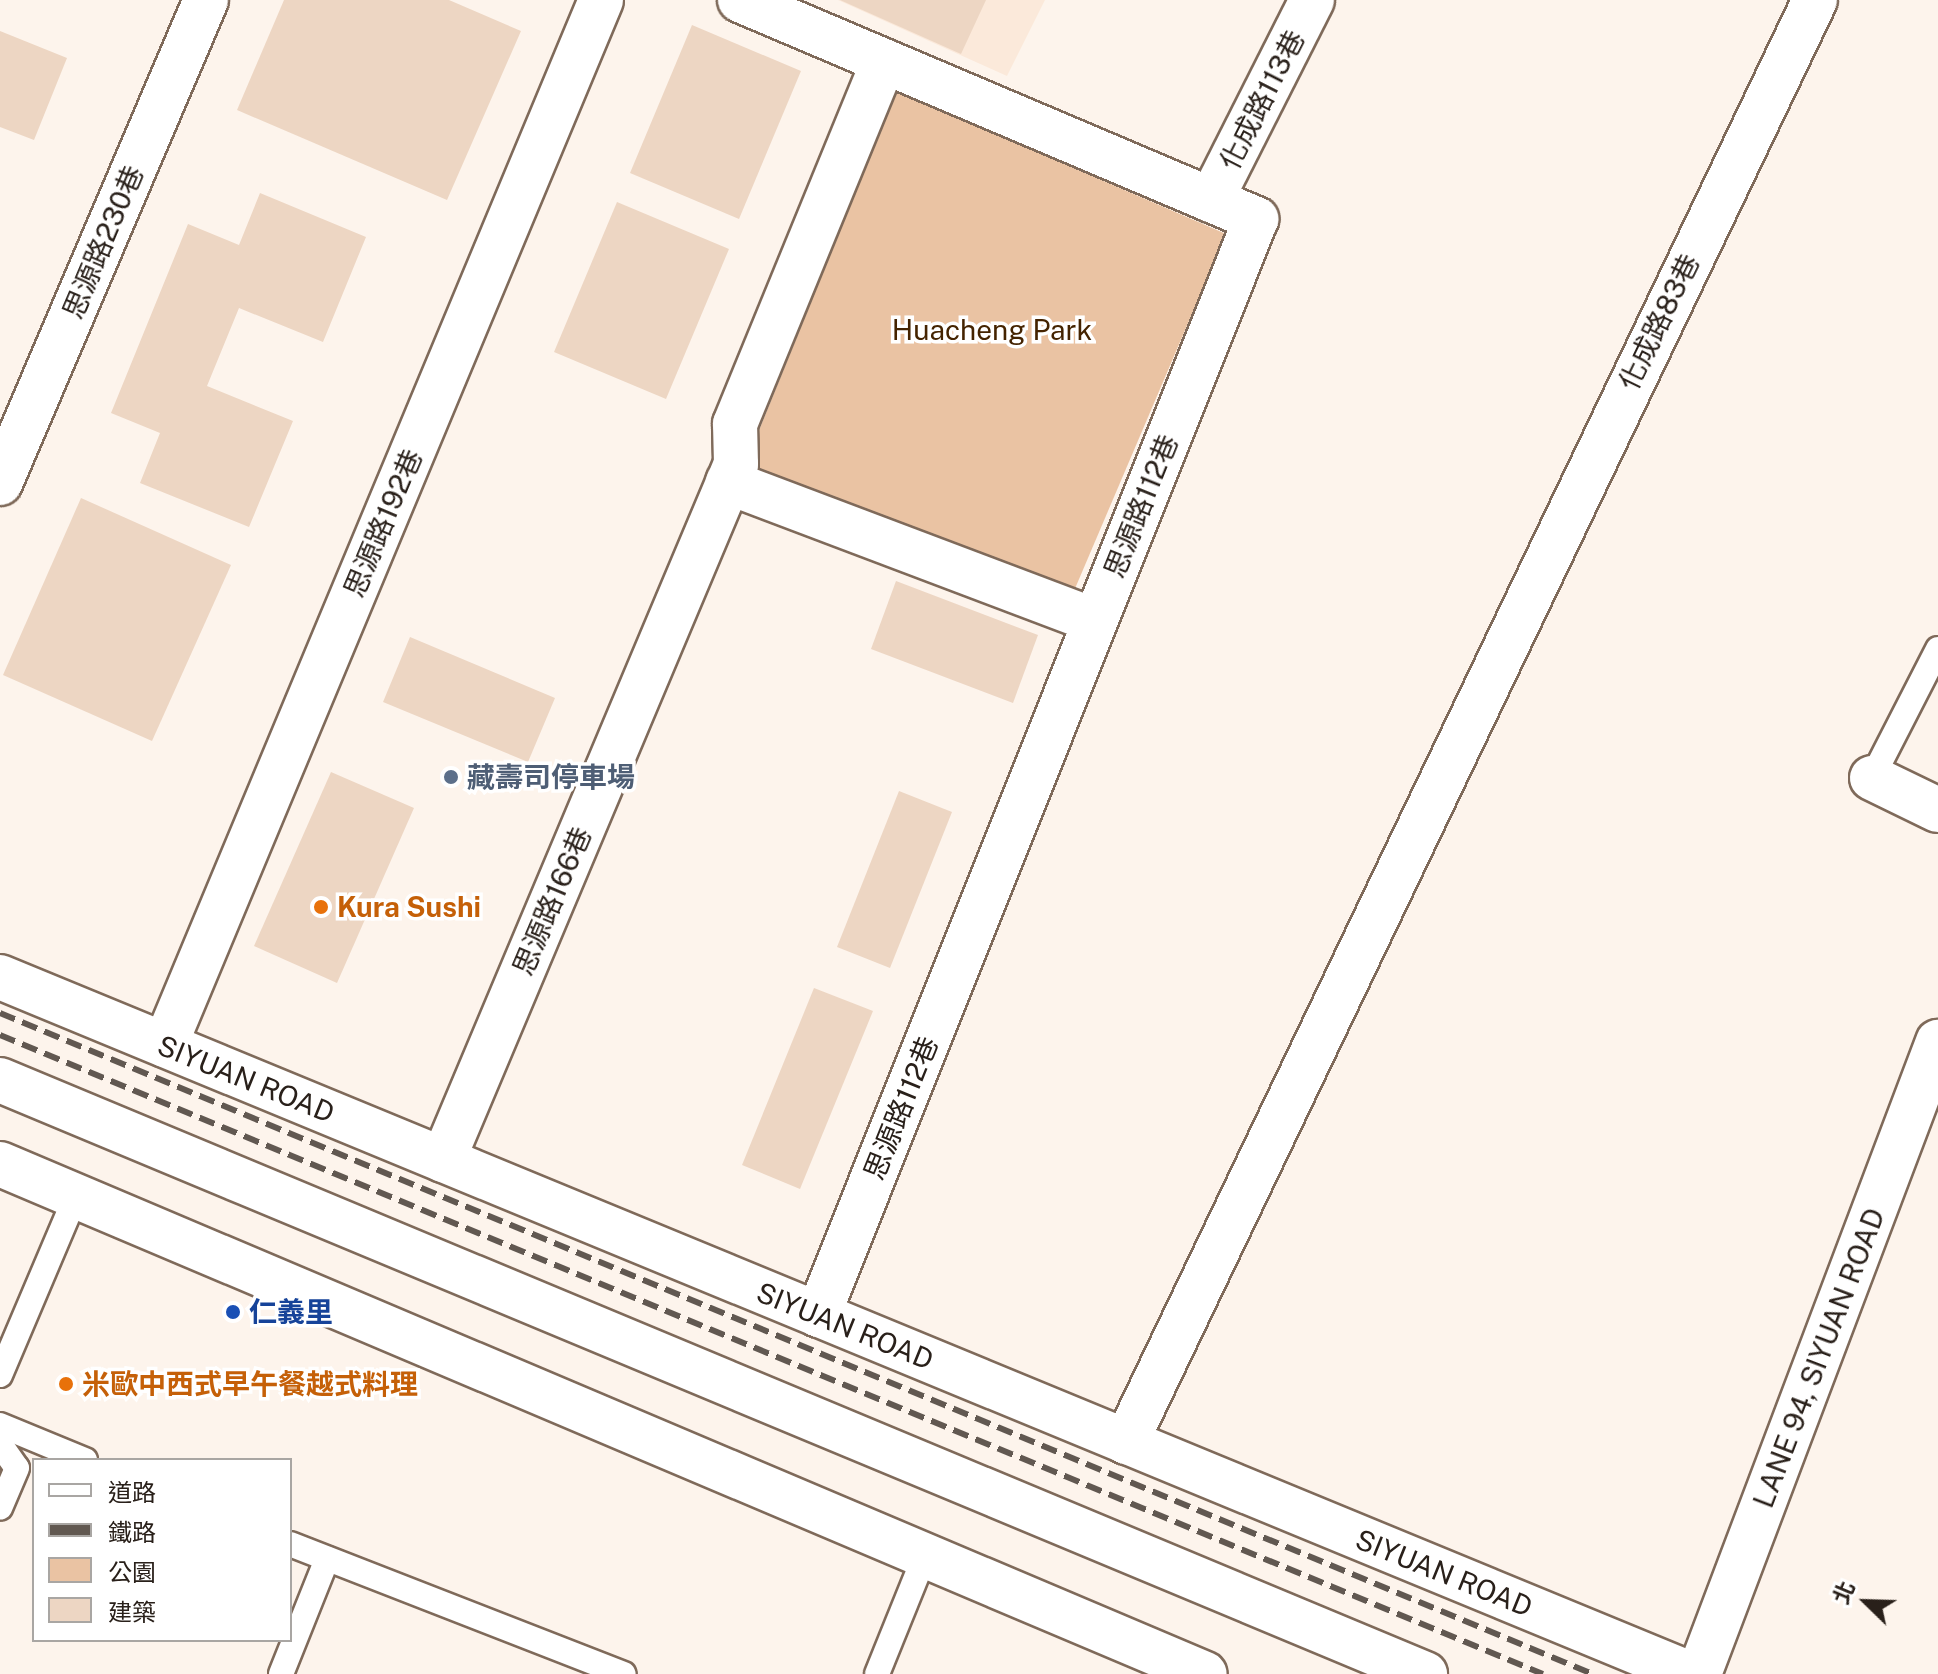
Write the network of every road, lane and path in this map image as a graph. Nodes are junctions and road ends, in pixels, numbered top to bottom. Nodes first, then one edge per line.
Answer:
1 (206, 0) edge
2 (601, 0) edge
3 (740, 0) edge
4 (1312, 0) edge
5 (1815, 0) edge
6 (884, 61) junction
7 (1211, 200) junction
8 (732, 473) junction
9 (0, 483) edge
10 (1095, 621) junction
11 (1938, 649) edge
12 (1872, 778) joint
13 (1937, 807) edge
14 (0, 977) edge
15 (1938, 1042) edge
16 (165, 1045) junction
17 (0, 1080) edge
18 (443, 1160) junction
19 (0, 1164) edge
20 (76, 1196) junction
21 (818, 1315) junction
22 (0, 1375) edge
23 (0, 1425) edge
24 (1126, 1442) junction
25 (0, 1444) edge
26 (80, 1458) edge
27 (0, 1508) edge
28 (292, 1545) edge
29 (925, 1555) junction
30 (327, 1559) junction
31 (281, 1674) edge
32 (624, 1674) edge
33 (877, 1674) edge
34 (1205, 1674) edge
35 (1425, 1674) edge
36 (1690, 1674) edge
37 (1699, 1674) edge

1 - 9 street, 思源路230巷
2 - 16 street, 思源路192巷
3 - 6 street, 思源路112巷
4 - 7 street, 化成路113巷
5 - 24 street, 化成路83巷
6 - 7 street, 思源路112巷
6 - 8 street
7 - 10 street, 思源路112巷
8 - 10 street
8 - 18 street, 思源路166巷
10 - 21 street, 思源路112巷
11 - 12 lane
12 - 13 street
14 - 16 street, SIYUAN ROAD
15 - 37 street, LANE 94, SIYUAN ROAD
16 - 18 street, SIYUAN ROAD
17 - 35 street
18 - 21 street, SIYUAN ROAD
19 - 20 street
20 - 22 lane
20 - 29 street
21 - 24 street, SIYUAN ROAD
23 - 26 lane
24 - 36 street, SIYUAN ROAD
25 - 27 lane
28 - 30 lane
29 - 33 lane
29 - 34 street
30 - 31 lane
30 - 32 lane

